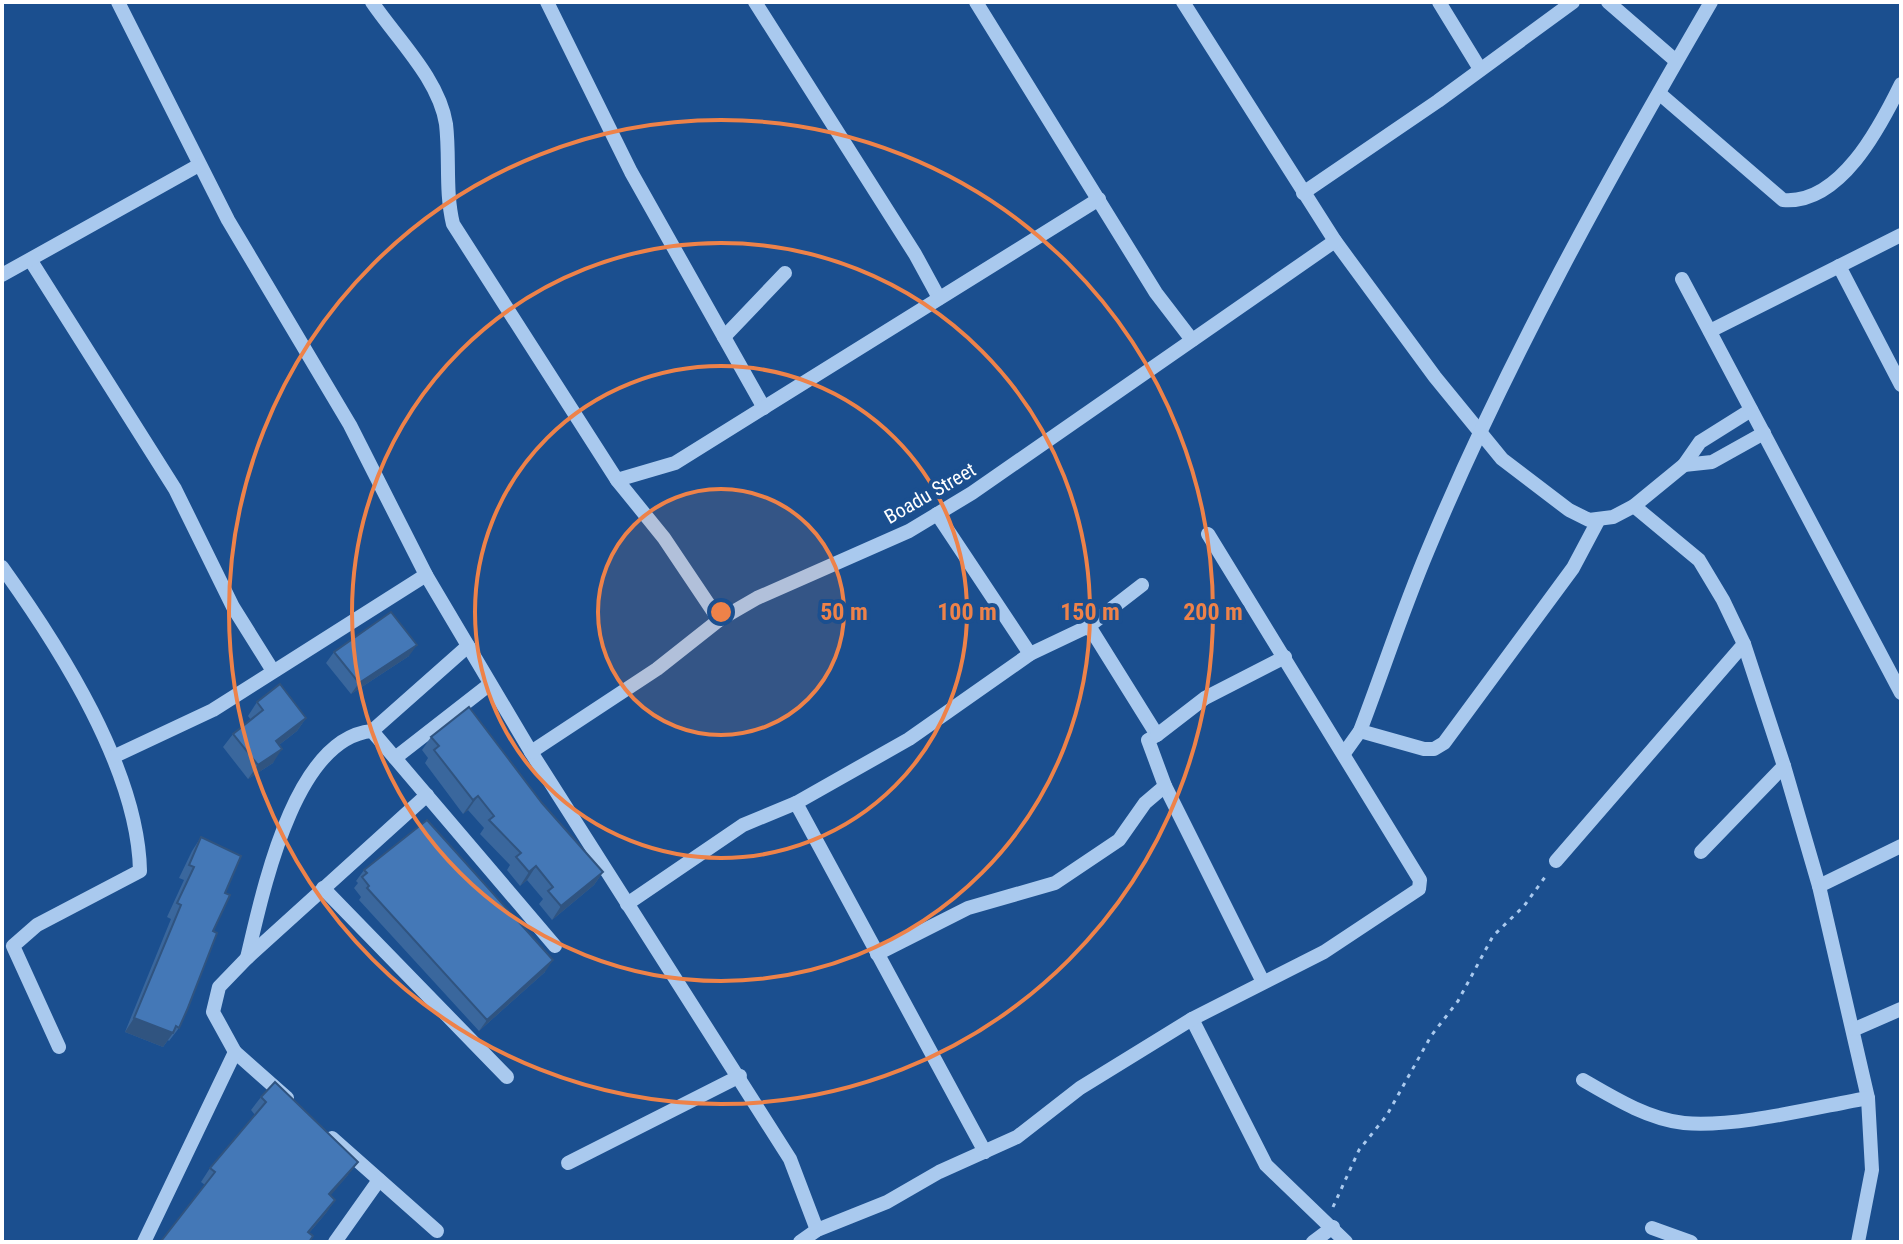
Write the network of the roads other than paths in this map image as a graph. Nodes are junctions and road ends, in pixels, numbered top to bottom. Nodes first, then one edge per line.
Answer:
1 (118, 2) edge
2 (372, 2) edge
3 (547, 2) edge
4 (755, 2) edge
5 (976, 2) edge
6 (1183, 2) edge
7 (1439, 2) edge
8 (1573, 2) edge
9 (1608, 2) edge
10 (1711, 2) edge
11 (1676, 61) junction
12 (1480, 69) junction
13 (1901, 84) edge
14 (1660, 94) junction
15 (199, 165) junction
16 (1303, 193) junction
17 (1099, 199) junction
18 (1901, 235) edge
19 (1335, 241) junction
20 (31, 261) junction
21 (1839, 266) junction
22 (785, 273) dead end
23 (2, 275) edge
24 (1682, 279) dead end
25 (939, 298) junction
26 (1710, 331) junction
27 (724, 337) junction
28 (1192, 340) junction
29 (1901, 385) edge
30 (764, 408) junction
31 (1751, 410) junction
32 (1764, 433) junction
33 (1480, 434) junction
34 (1684, 465) junction
35 (617, 480) junction
36 (1634, 506) junction
37 (937, 514) junction
38 (1599, 519) junction
39 (1208, 534) dead end
40 (2, 567) edge
41 (426, 575) junction
42 (1142, 585) dead end
43 (719, 620) junction
44 (1089, 626) junction
45 (1744, 644) junction
46 (468, 646) junction
47 (1030, 654) junction
48 (1285, 657) junction
49 (273, 671) junction
50 (490, 684) junction
51 (1901, 693) edge
52 (372, 731) junction
53 (1360, 731) junction
54 (1157, 735) junction
55 (531, 752) junction
56 (1345, 752) junction
57 (115, 756) junction
58 (395, 758) junction
59 (1784, 766) junction
60 (1165, 786) junction
61 (427, 795) junction
62 (796, 803) junction
63 (1901, 846) edge
64 (1701, 852) dead end
65 (1556, 861) road end
66 (1819, 886) junction
67 (323, 888) junction
68 (627, 904) junction
69 (555, 946) dead end
70 (877, 954) junction
71 (247, 958) junction
72 (1263, 982) junction
73 (1901, 1009) edge
74 (1192, 1019) junction
75 (1855, 1029) junction
76 (59, 1047) dead end
77 (235, 1052) junction
78 (740, 1076) junction
79 (507, 1077) dead end
80 (1583, 1080) dead end
81 (1868, 1098) junction
82 (301, 1111) edge
83 (324, 1131) edge
84 (985, 1152) junction
85 (568, 1163) dead end
86 (379, 1180) junction
87 (1333, 1227) junction
88 (1652, 1228) dead end
89 (817, 1230) junction
90 (437, 1231) dead end
91 (144, 1242) edge
92 (335, 1242) edge
93 (800, 1242) edge
94 (1313, 1242) edge
95 (1346, 1242) edge
96 (1691, 1242) edge
97 (1858, 1242) edge

1 - 15 street
2 - 35 street
3 - 27 street
4 - 25 street
5 - 17 street
6 - 16 street
7 - 12 street
8 - 12 street
9 - 11 street
10 - 11 street
11 - 14 street
12 - 16 street
13 - 14 street
14 - 33 street
15 - 20 street
15 - 41 street
16 - 19 street
17 - 25 street
17 - 28 street
18 - 21 street
19 - 28 street, Boadu Street
19 - 33 street
20 - 23 street
20 - 49 street
21 - 26 street
21 - 29 street
22 - 27 street
24 - 26 street
25 - 30 street
26 - 31 street
27 - 30 street
28 - 37 street, Boadu Street
30 - 35 street
31 - 32 street
31 - 34 street
32 - 34 street
32 - 51 street
33 - 38 street
33 - 53 street
34 - 36 street
35 - 43 street
36 - 38 street
36 - 45 street
37 - 43 street, Boadu Street
37 - 47 street
38 - 53 street
39 - 48 street
40 - 57 street
41 - 46 street
41 - 49 street
42 - 44 street
43 - 55 street, Boadu Street
44 - 47 street
44 - 54 street
45 - 59 street
45 - 65 street
46 - 50 street
46 - 52 street
47 - 62 street
48 - 54 street
48 - 56 street
49 - 57 street
50 - 55 street
50 - 58 street
52 - 58 street
52 - 71 street
53 - 56 street
54 - 60 street
55 - 68 street
56 - 72 street
57 - 76 street
58 - 61 street
59 - 64 street
59 - 66 street
60 - 70 street
60 - 72 street
61 - 67 street
61 - 69 street
62 - 68 street
62 - 70 street
63 - 66 street
66 - 75 street
67 - 71 street
67 - 79 street
68 - 78 street
70 - 84 street
71 - 77 street
72 - 74 street
73 - 75 street
74 - 84 street
74 - 87 street
75 - 81 street
77 - 82 street
77 - 91 street
78 - 85 street
78 - 89 street
80 - 81 street
81 - 97 street
83 - 86 street
84 - 89 street
86 - 90 street
86 - 92 street
87 - 94 street
87 - 95 street
88 - 96 street
89 - 93 street

